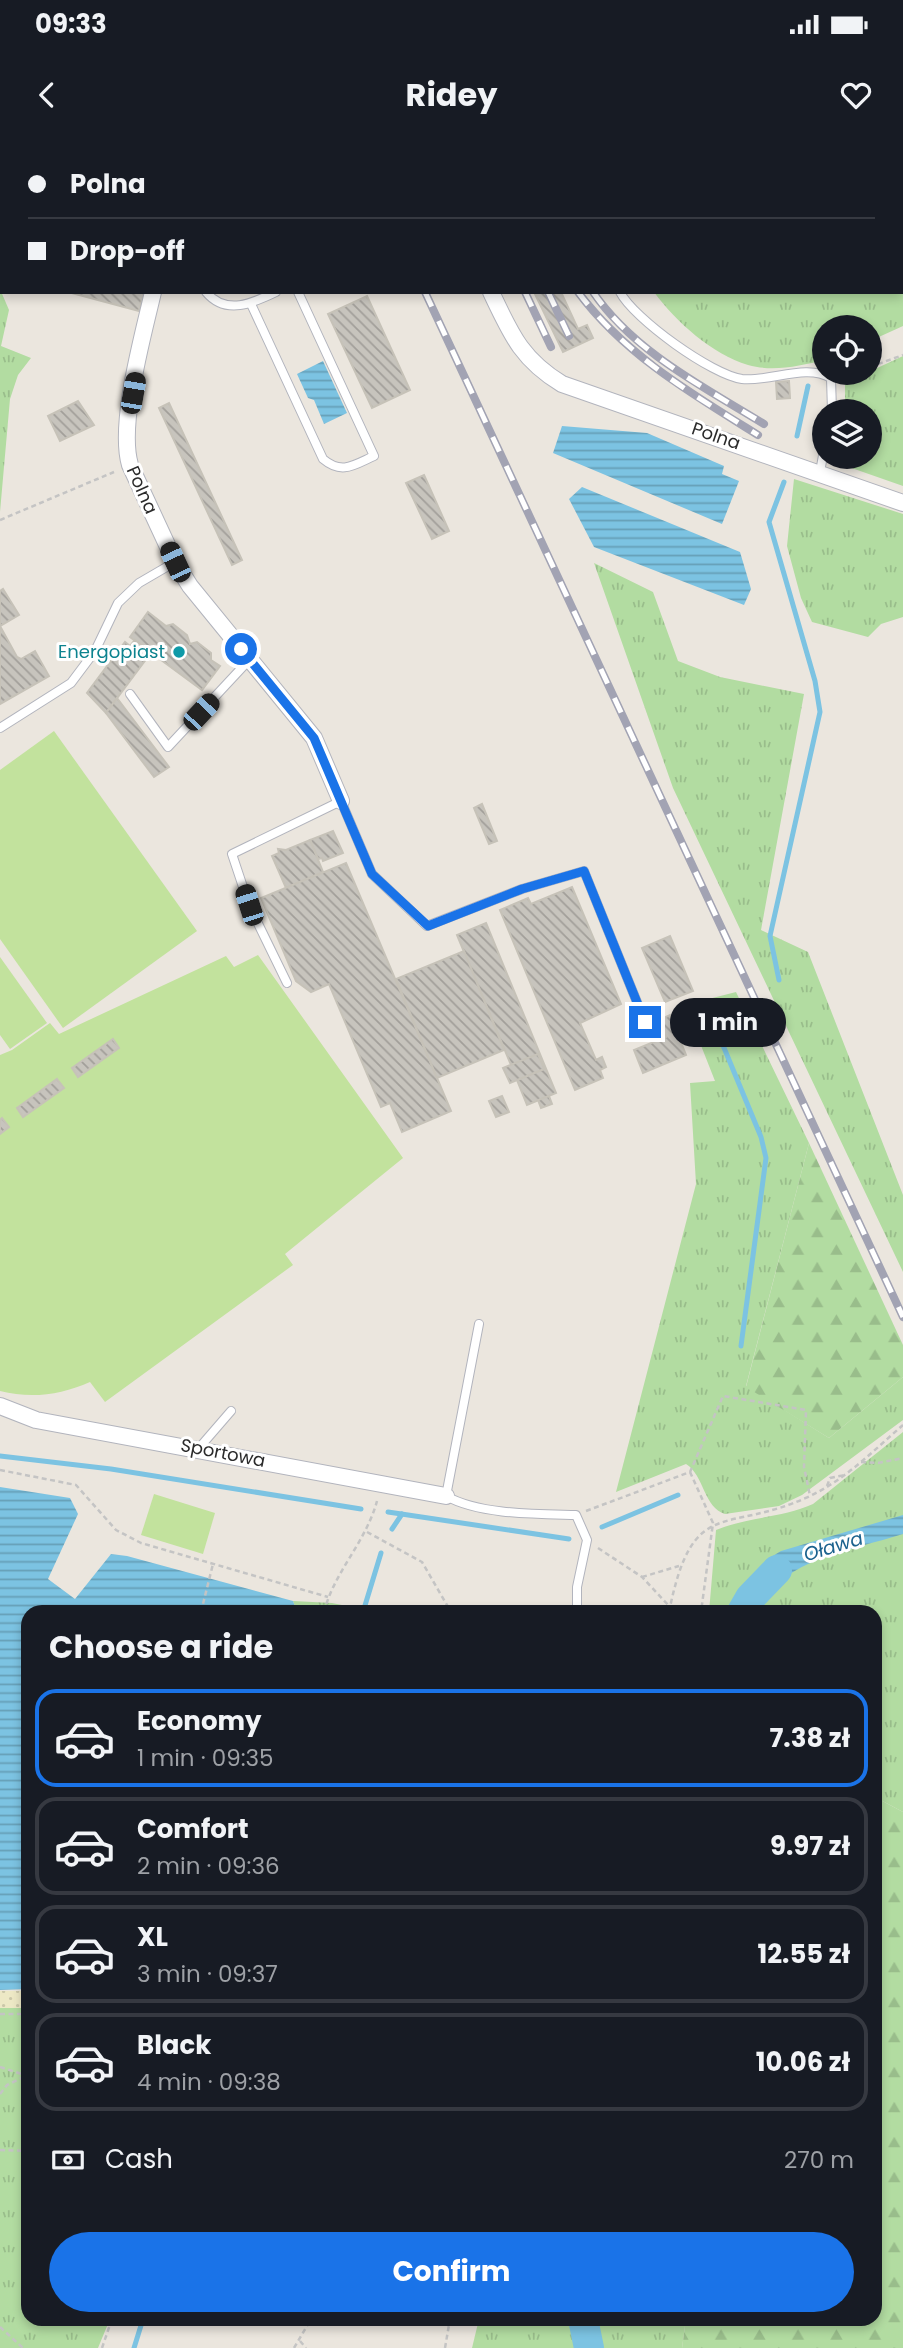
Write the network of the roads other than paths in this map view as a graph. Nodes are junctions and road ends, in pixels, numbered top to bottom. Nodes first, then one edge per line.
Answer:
1 (153, 294) edge
2 (209, 294) edge
3 (272, 294) edge
4 (299, 294) edge
5 (492, 294) edge
6 (622, 294) edge
7 (251, 304) junction
8 (832, 399) edge
9 (821, 469) edge
10 (820, 472) junction
11 (903, 503) edge
12 (175, 562) junction
13 (250, 659) junction
14 (130, 694) dead end
15 (0, 728) edge
16 (341, 801) junction
17 (287, 983) dead end
18 (645, 1022) dead end
19 (479, 1324) dead end
20 (0, 1406) edge
21 (231, 1411) dead end
22 (199, 1448) junction
23 (446, 1496) junction
24 (577, 1605) edge

1 - 12 street, Polna
2 - 7 lane
3 - 7 lane
4 - 7 lane
5 - 10 street, Polna
6 - 8 lane
9 - 10 lane
10 - 11 street, Polna
12 - 13 street, Polna
12 - 15 lane
13 - 14 lane
13 - 16 street, Polna
16 - 17 lane
16 - 18 lane
19 - 23 lane
20 - 22 street, Sportowa
21 - 22 lane
22 - 23 street, Sportowa
23 - 24 lane

